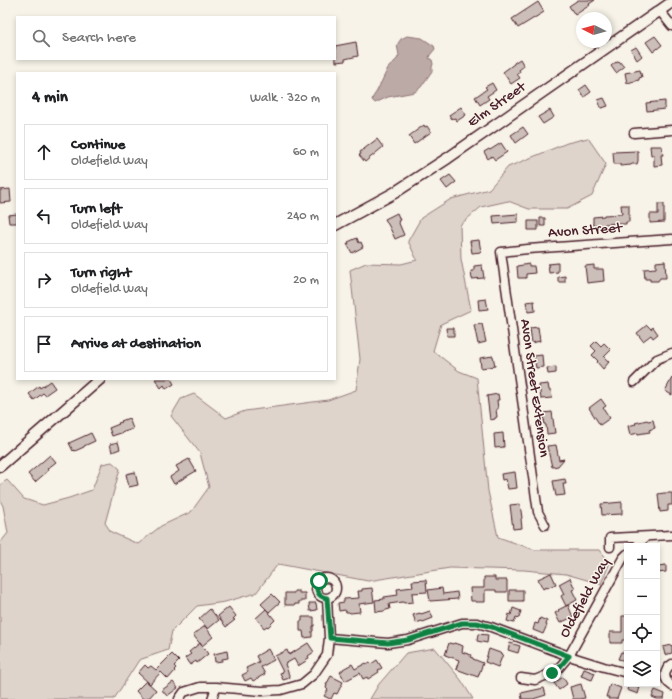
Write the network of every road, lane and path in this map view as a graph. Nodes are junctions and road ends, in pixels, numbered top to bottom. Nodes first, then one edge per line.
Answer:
1 (672, 2) edge
2 (660, 11) junction
3 (672, 26) edge
4 (672, 130) edge
5 (634, 133) dead end
6 (336, 224) edge
7 (672, 239) edge
8 (501, 252) joint
9 (672, 353) edge
10 (99, 380) edge
11 (634, 382) dead end
12 (0, 466) edge
13 (545, 525) dead end
14 (672, 535) edge
15 (646, 537) junction
16 (639, 543) edge
17 (610, 547) dead end
18 (624, 557) edge
19 (327, 598) dead end
20 (330, 638) junction
21 (569, 656) junction
22 (672, 664) edge
23 (624, 672) edge
24 (661, 676) edge
25 (521, 678) dead end
26 (672, 686) edge
27 (216, 687) junction
28 (179, 699) edge
29 (212, 699) edge

1 - 2 street, Elm Street
2 - 3 street
2 - 6 street, Elm Street
4 - 5 street
7 - 8 street, Avon Street
8 - 13 street, Avon Street Extension
9 - 11 street
10 - 12 street
14 - 15 street
15 - 16 street
15 - 17 street
18 - 21 street, Oldefield Way
19 - 20 street
20 - 21 street, Oldefield Way
20 - 27 street
21 - 23 street, Oldefield Way
21 - 25 street, Oldefield Way
22 - 24 street
24 - 26 street
27 - 28 street
27 - 29 street

